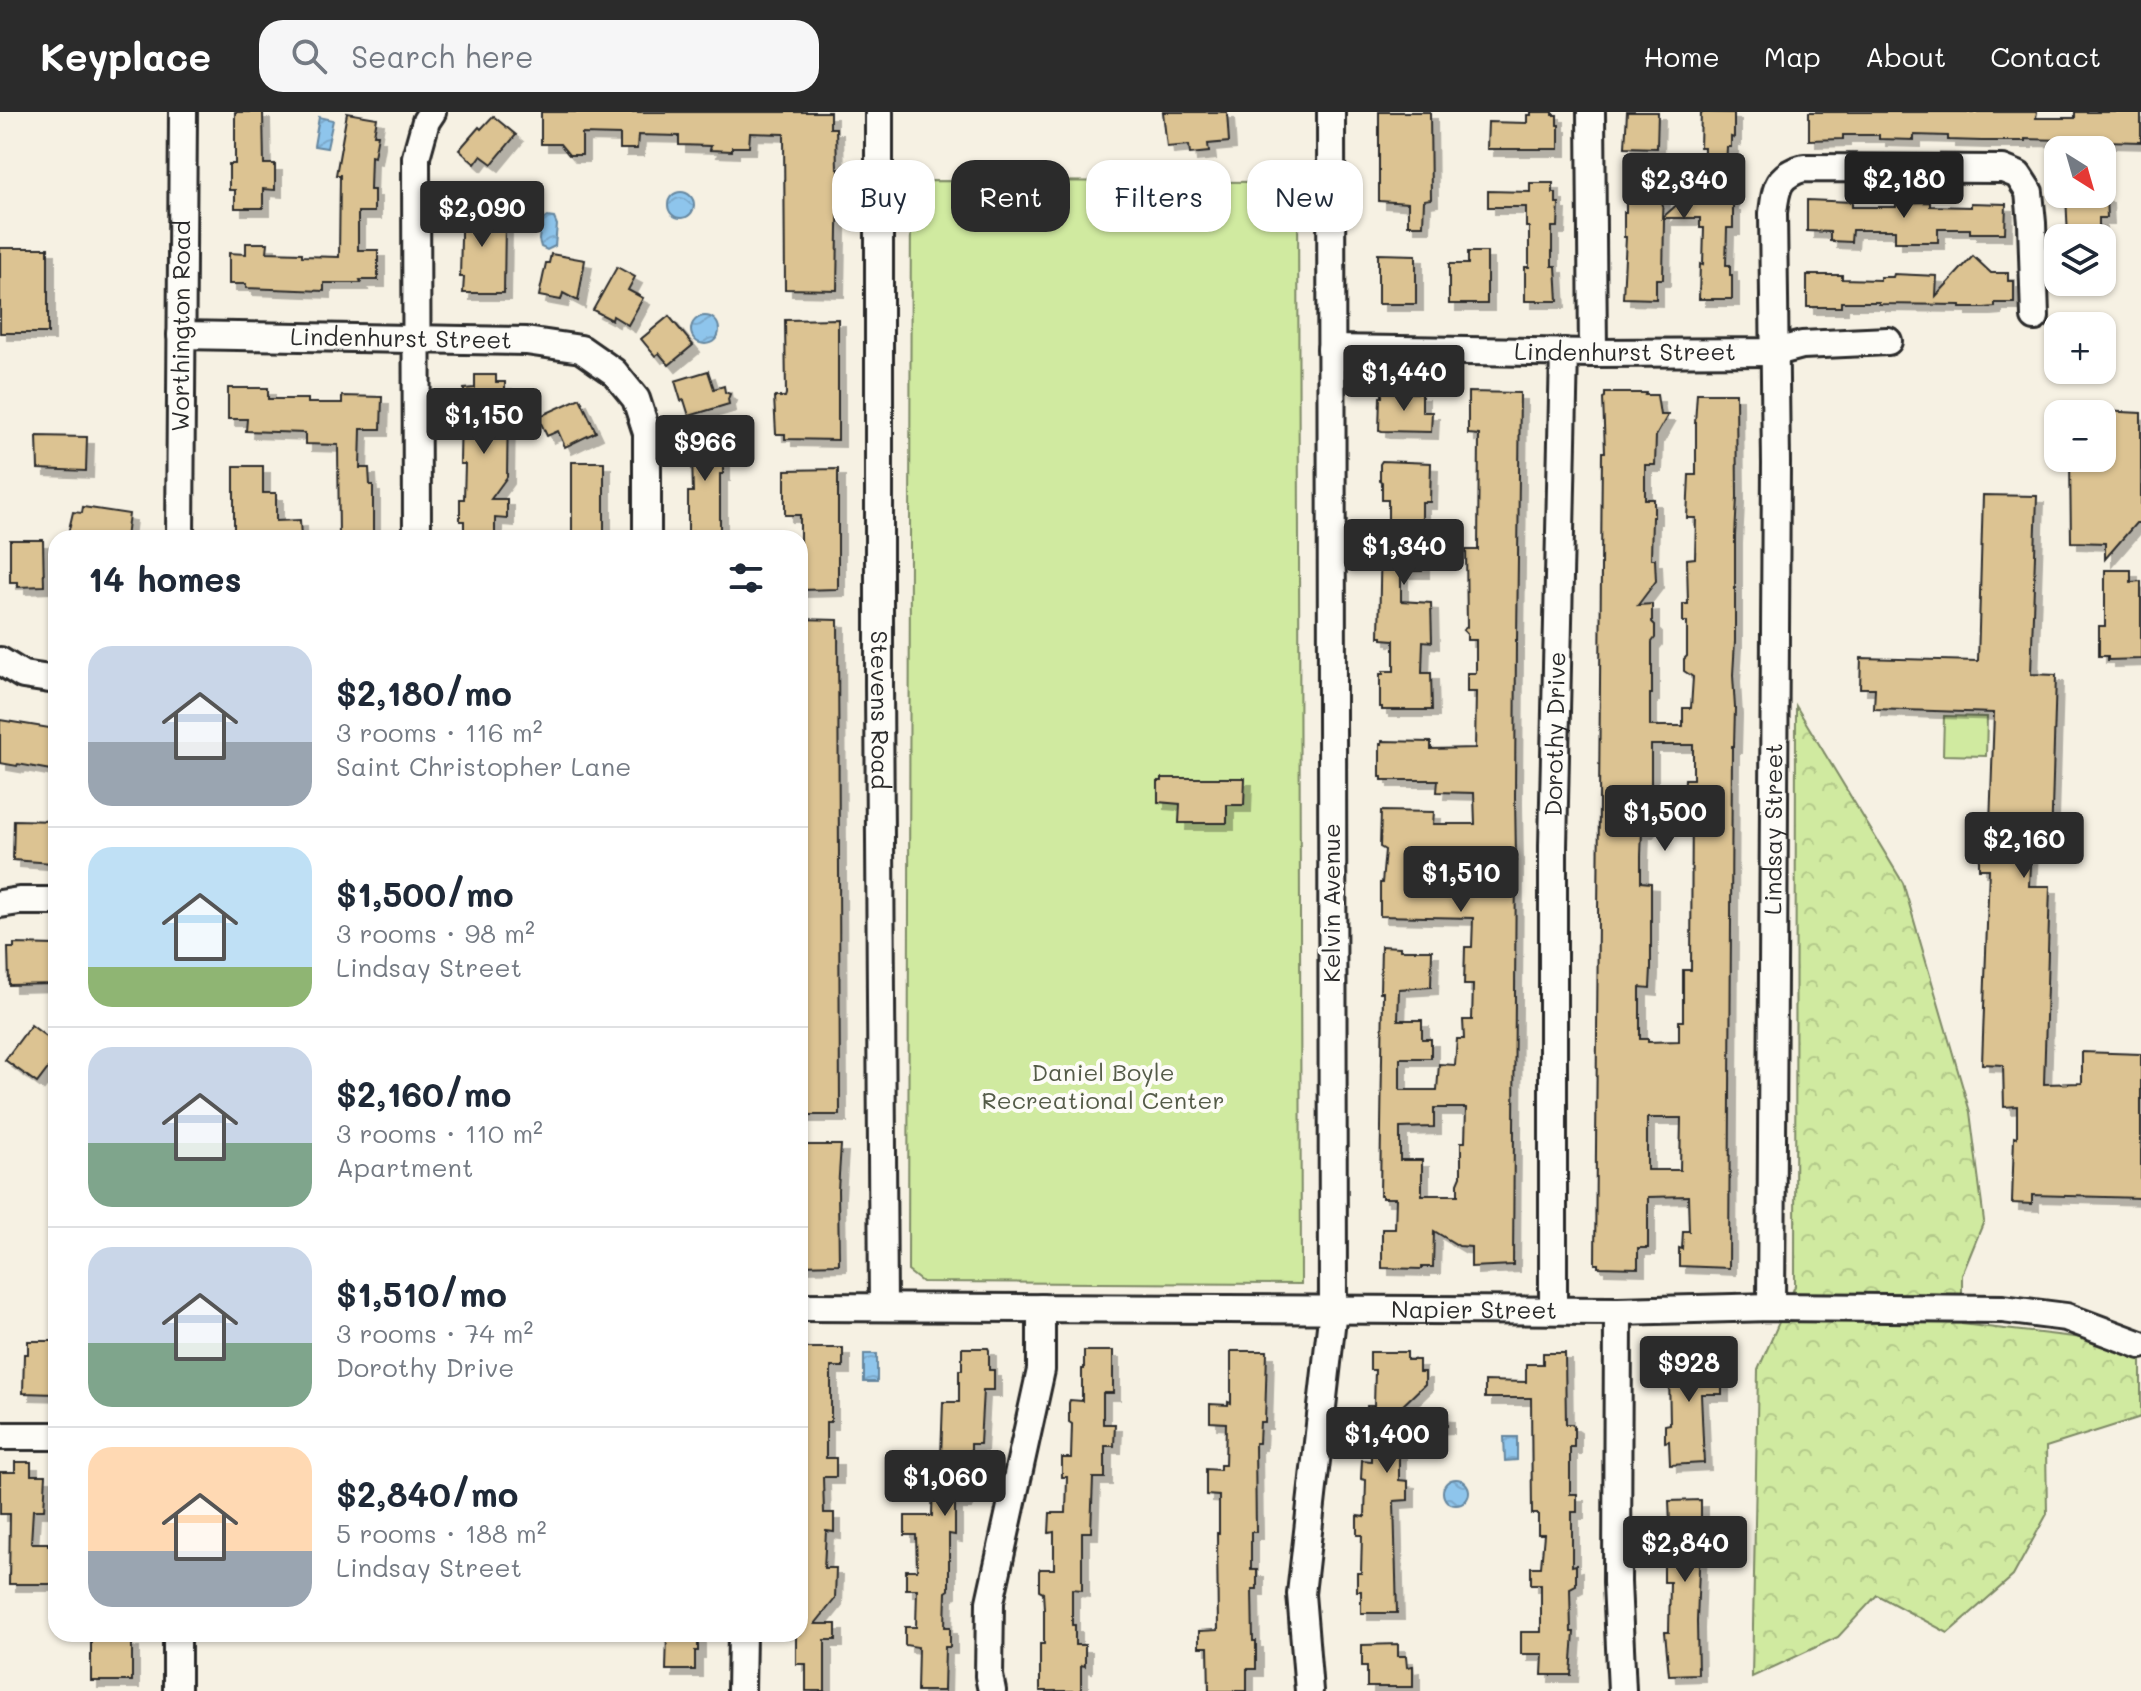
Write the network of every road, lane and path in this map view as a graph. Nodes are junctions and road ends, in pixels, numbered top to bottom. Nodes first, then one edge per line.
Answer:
1 (183, 112) edge
2 (432, 112) edge
3 (879, 112) edge
4 (1331, 112) edge
5 (1591, 112) edge
6 (2035, 317) dead end
7 (181, 335) junction
8 (417, 340) junction
9 (1888, 341) dead end
10 (1331, 349) junction
11 (1564, 352) junction
12 (1776, 352) junction
13 (1593, 353) junction
14 (180, 530) edge
15 (417, 530) edge
16 (647, 530) edge
17 (0, 661) edge
18 (48, 679) edge
19 (48, 901) edge
20 (0, 904) edge
21 (808, 1307) edge
22 (883, 1307) junction
23 (1771, 1307) junction
24 (1041, 1308) junction
25 (1333, 1309) junction
26 (1553, 1310) junction
27 (1618, 1311) junction
28 (2141, 1345) edge
29 (0, 1436) edge
30 (48, 1436) edge
31 (177, 1642) edge
32 (742, 1642) edge
33 (177, 1691) edge
34 (741, 1691) edge
35 (992, 1691) edge
36 (1309, 1691) edge
37 (1622, 1691) edge

1 - 7 street, Worthington Road
2 - 8 street
3 - 22 street, Stevens Road
4 - 10 street, Kelvin Avenue
5 - 13 street
6 - 12 street, Lindsay Street
7 - 8 street, Lindenhurst Street
7 - 14 street, Worthington Road
8 - 15 street
8 - 16 street, Lindenhurst Street
9 - 12 street, Lindenhurst Street
10 - 11 street, Lindenhurst Street
10 - 25 street, Kelvin Avenue
11 - 13 street, Lindenhurst Street
11 - 26 street, Dorothy Drive
12 - 13 street, Lindenhurst Street
12 - 23 street, Lindsay Street
17 - 18 street
19 - 20 street
21 - 22 street, Napier Street
22 - 24 street, Napier Street
23 - 27 street, Napier Street
23 - 28 street, Napier Street
24 - 25 street, Napier Street
24 - 35 street
25 - 26 street, Napier Street
25 - 36 street, Kelvin Avenue
26 - 27 street, Napier Street
27 - 37 street
29 - 30 street
31 - 33 street
32 - 34 street

